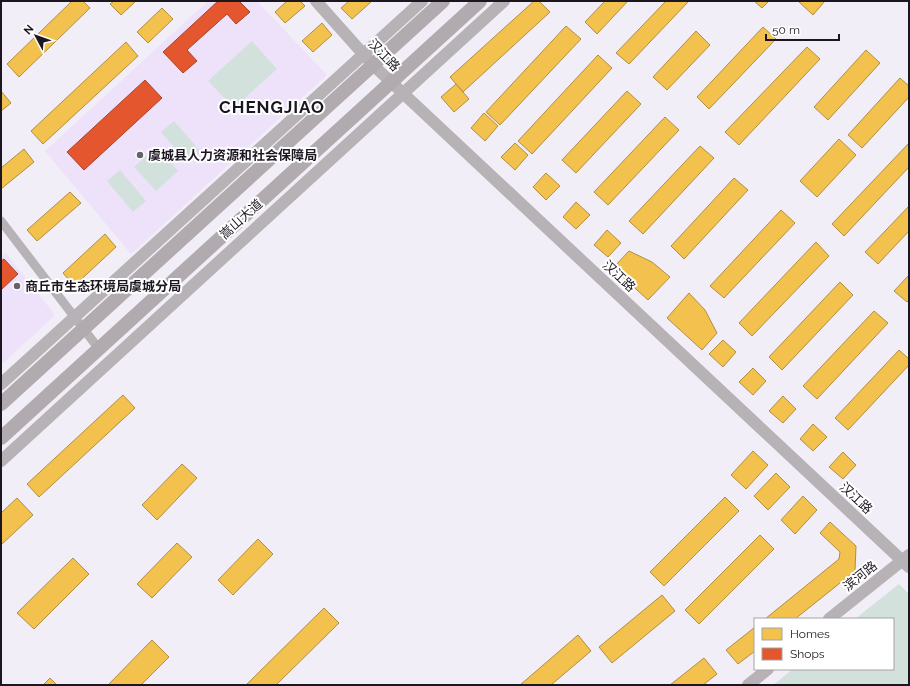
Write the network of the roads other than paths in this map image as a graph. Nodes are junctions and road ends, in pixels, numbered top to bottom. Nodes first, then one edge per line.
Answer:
1 (316, 1) edge
2 (422, 1) edge
3 (443, 1) edge
4 (480, 1) edge
5 (504, 1) edge
6 (364, 54) junction
7 (373, 64) junction
8 (391, 82) junction
9 (403, 93) junction
10 (1, 221) edge
11 (75, 316) junction
12 (84, 328) junction
13 (98, 349) junction
14 (1, 384) edge
15 (1, 404) edge
16 (1, 438) edge
17 (1, 461) edge
18 (907, 561) edge
19 (830, 618) edge
20 (767, 670) edge
21 (748, 685) edge

1 - 6 main road, 汉江路
2 - 6 main road
3 - 7 main road, 嵩山大道
4 - 8 main road, 嵩山大道
5 - 9 main road
6 - 7 main road, 汉江路
6 - 11 main road
7 - 8 main road, 汉江路
7 - 12 main road, 嵩山大道
8 - 9 main road, 汉江路
8 - 13 main road, 嵩山大道
9 - 17 main road
9 - 18 main road, 汉江路
10 - 11 street
11 - 12 street
11 - 14 main road
12 - 13 street
12 - 15 main road, 嵩山大道
13 - 16 main road, 嵩山大道
18 - 19 main road, 滨河路
20 - 21 main road

